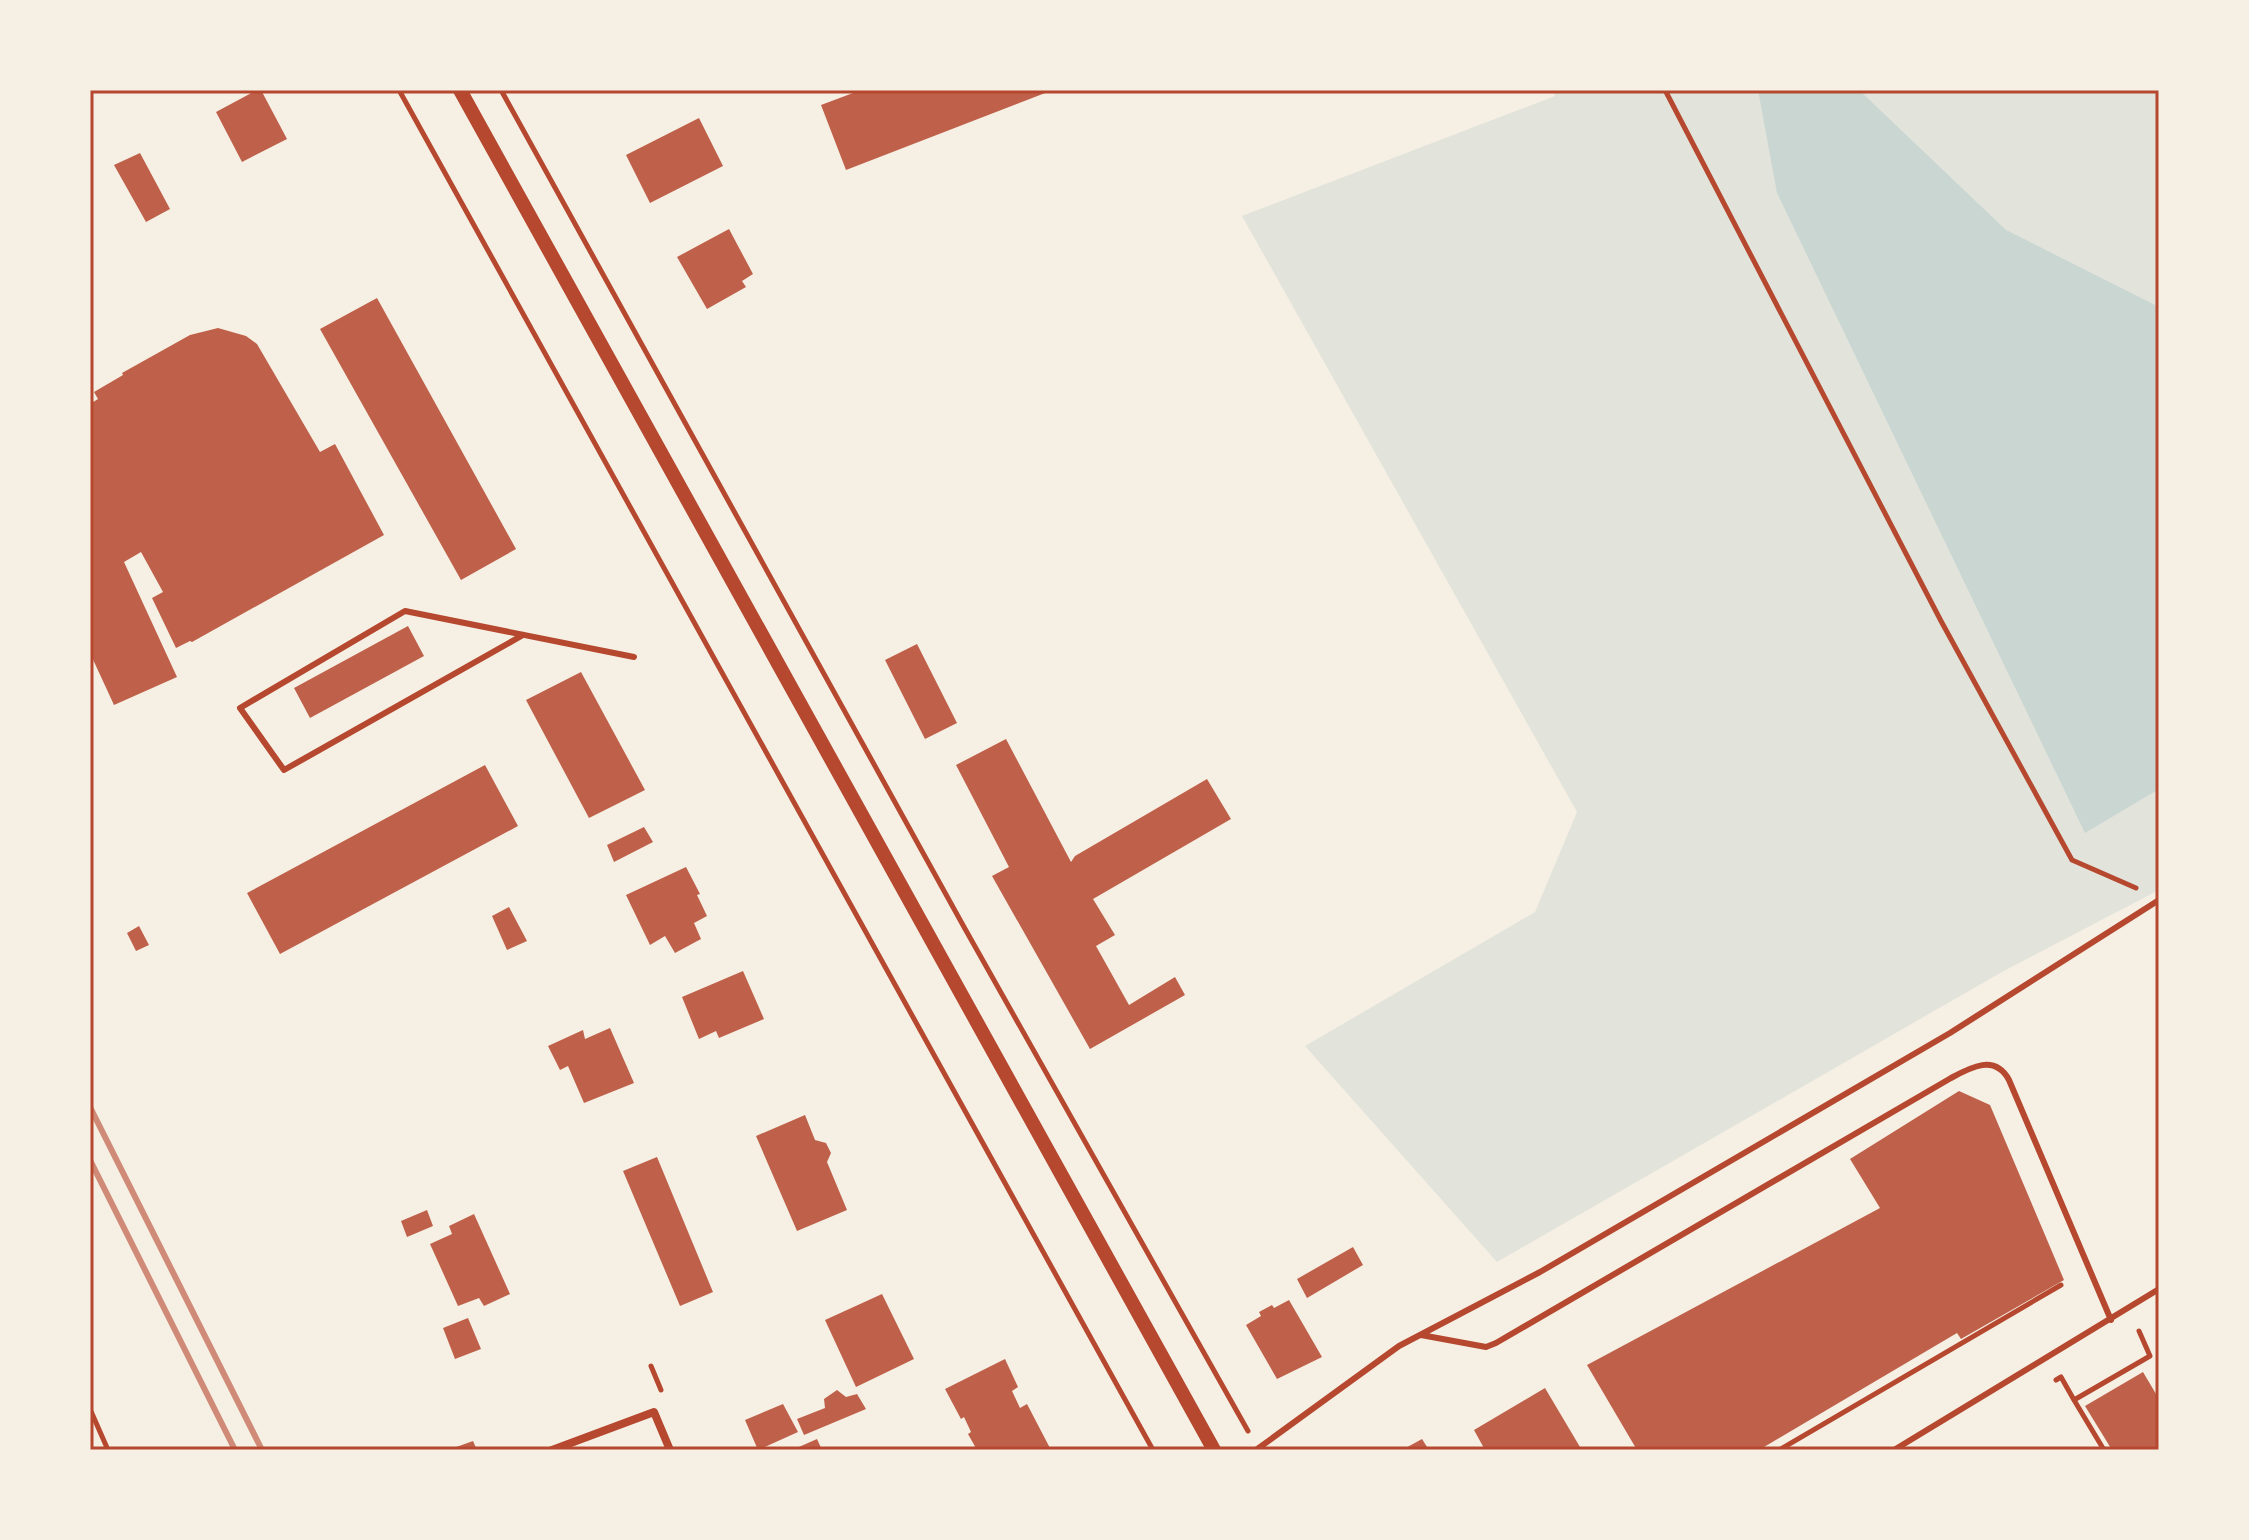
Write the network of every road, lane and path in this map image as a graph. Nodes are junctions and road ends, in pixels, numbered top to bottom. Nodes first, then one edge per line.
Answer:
1 (399, 90) edge
2 (460, 90) edge
3 (501, 90) edge
4 (1665, 90) edge
5 (523, 635) junction
6 (634, 657) dead end
7 (2144, 892) dead end
8 (2159, 900) edge
9 (2061, 1285) dead end
10 (2159, 1289) edge
11 (2111, 1320) junction
12 (2139, 1331) dead end
13 (1418, 1336) junction
14 (2048, 1385) dead end
15 (2074, 1400) junction
16 (90, 1409) edge
17 (1257, 1449) edge
18 (108, 1450) edge
19 (552, 1450) edge
20 (670, 1450) edge
21 (1153, 1450) edge
22 (1214, 1450) edge
23 (1779, 1450) edge
24 (1894, 1450) edge
25 (2104, 1450) edge

1 - 21 path
2 - 22 street
3 - 17 path
4 - 7 path
5 - 5 lane
5 - 6 lane
8 - 13 lane
9 - 23 path
10 - 11 lane
11 - 13 lane
11 - 24 lane
12 - 15 path
13 - 17 lane
14 - 15 path
15 - 25 path
16 - 18 path
19 - 20 street

